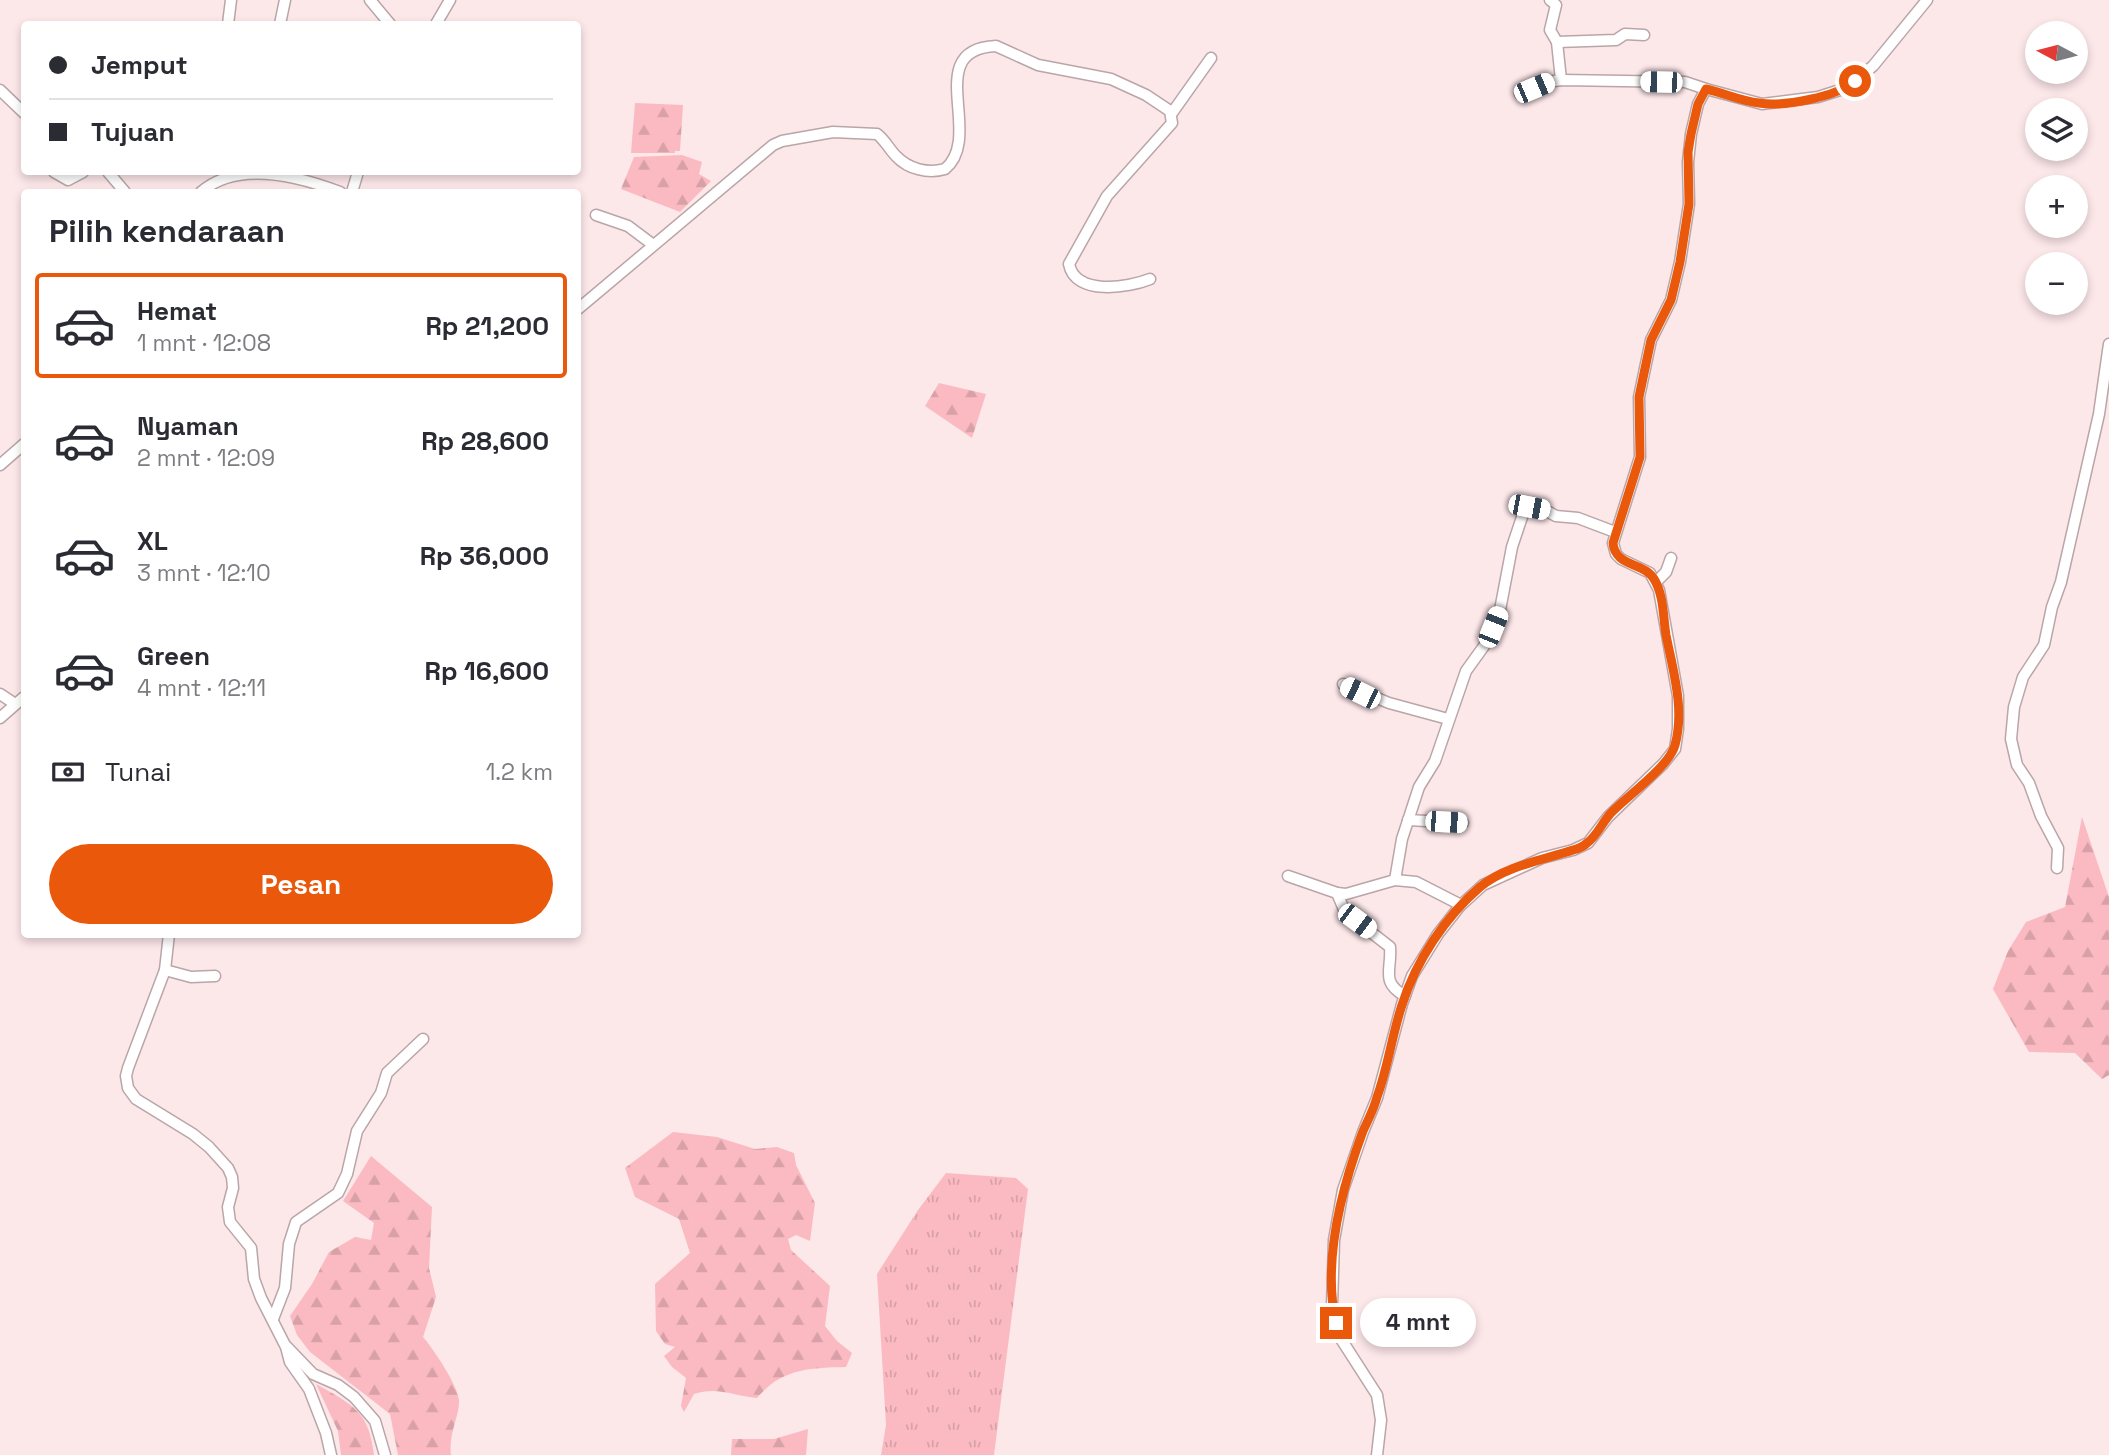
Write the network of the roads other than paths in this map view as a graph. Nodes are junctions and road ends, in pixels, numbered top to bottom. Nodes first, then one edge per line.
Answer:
1 (231, 0) edge
2 (285, 0) edge
3 (370, 0) edge
4 (450, 0) edge
5 (1550, 0) edge
6 (1927, 0) edge
7 (228, 21) edge
8 (281, 21) edge
9 (388, 21) edge
10 (438, 21) edge
11 (1644, 35) dead end
12 (1557, 42) junction
13 (1211, 58) dead end
14 (1561, 80) junction
15 (1706, 89) junction
16 (0, 90) edge
17 (1520, 94) dead end
18 (21, 110) edge
19 (1172, 113) junction
20 (59, 175) edge
21 (77, 175) edge
22 (111, 175) edge
23 (221, 175) edge
24 (235, 175) edge
25 (122, 189) edge
26 (205, 189) edge
27 (328, 189) edge
28 (596, 215) dead end
29 (652, 244) junction
30 (1150, 279) dead end
31 (581, 306) edge
32 (2109, 344) edge
33 (21, 447) edge
34 (0, 465) edge
35 (1615, 532) junction
36 (1671, 558) dead end
37 (1656, 582) junction
38 (1343, 684) dead end
39 (0, 694) edge
40 (21, 699) edge
41 (15, 704) junction
42 (0, 718) edge
43 (1448, 719) junction
44 (1408, 820) junction
45 (1463, 823) dead end
46 (2057, 868) dead end
47 (1288, 876) dead end
48 (1395, 880) junction
49 (1337, 893) junction
50 (1461, 905) junction
51 (169, 938) edge
52 (165, 970) junction
53 (215, 976) dead end
54 (1405, 996) junction
55 (423, 1039) dead end
56 (273, 1319) junction
57 (286, 1347) junction
58 (331, 1455) edge
59 (385, 1455) edge
60 (1377, 1455) edge

1 - 7 street
2 - 8 street
3 - 9 street
4 - 10 street
5 - 12 street
6 - 15 street
11 - 12 street
12 - 14 street
13 - 19 street
14 - 15 street
14 - 17 street
15 - 35 street
16 - 18 street
19 - 29 street
19 - 30 street
20 - 21 street
22 - 25 street
23 - 26 street
24 - 27 street
28 - 29 street
29 - 31 street
32 - 46 street
33 - 34 street
35 - 37 street
35 - 43 street
36 - 37 street
37 - 50 street
38 - 43 street
39 - 41 street
40 - 41 street
41 - 42 street
43 - 44 street
44 - 45 street
44 - 48 street
47 - 49 street
48 - 49 street
48 - 50 street
49 - 54 street
50 - 54 street
51 - 52 street
52 - 53 street
52 - 56 street
54 - 60 street
55 - 56 street
56 - 57 street
57 - 58 street
57 - 59 street

